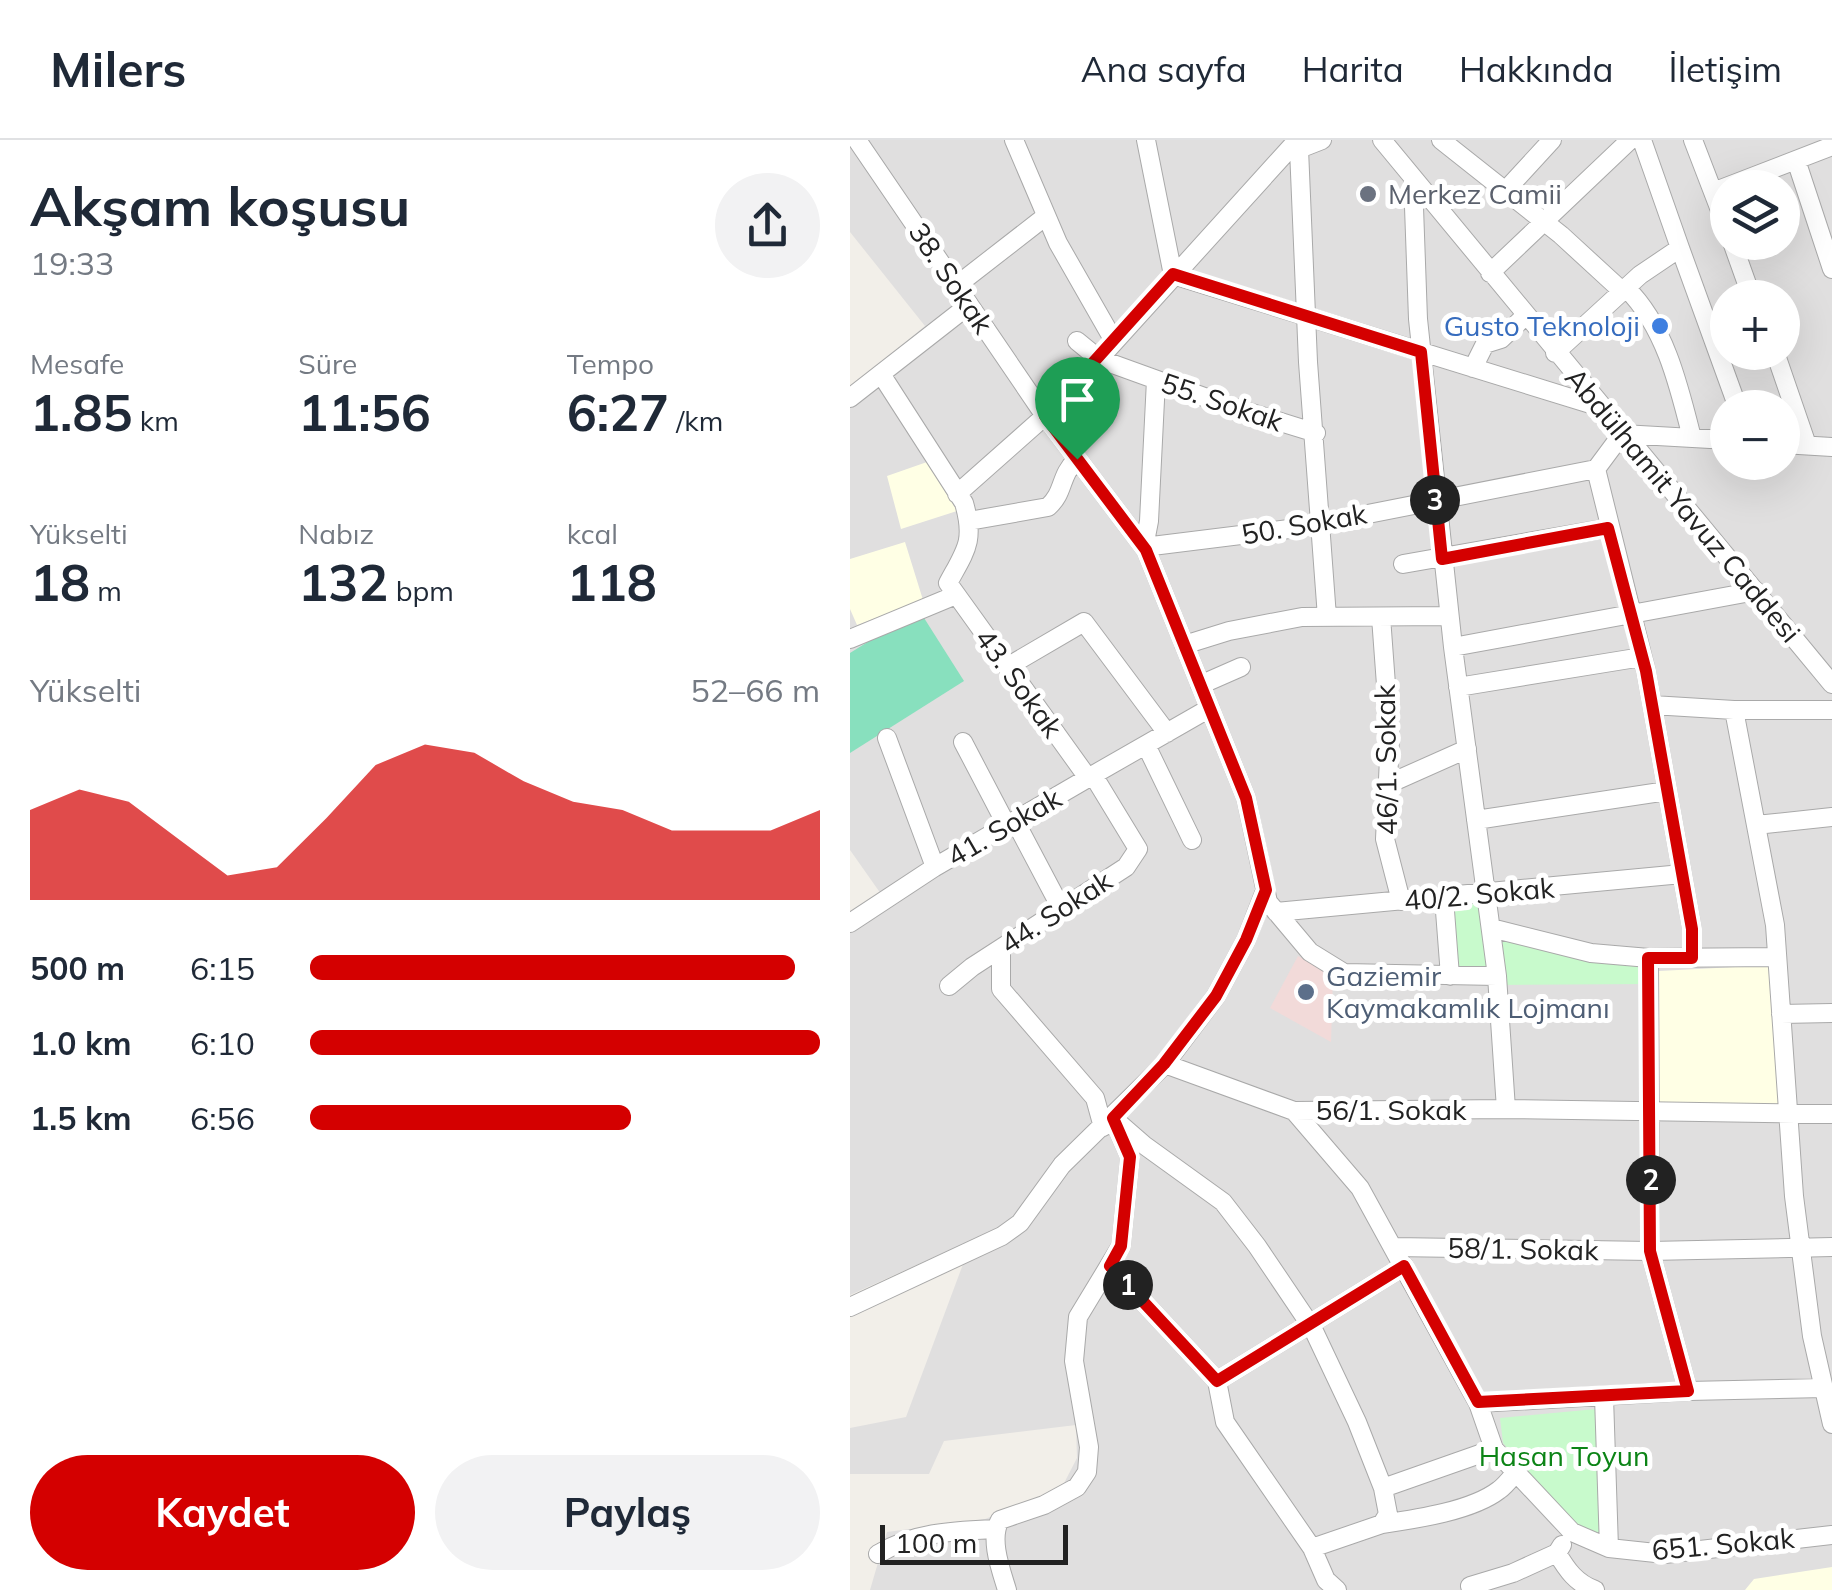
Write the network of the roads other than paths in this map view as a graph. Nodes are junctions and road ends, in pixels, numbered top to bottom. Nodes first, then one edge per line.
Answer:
1 (857, 140) edge
2 (1014, 140) edge
3 (1146, 140) edge
4 (1322, 140) edge
5 (1382, 140) edge
6 (1441, 140) edge
7 (1552, 140) edge
8 (1630, 140) edge
9 (1642, 140) edge
10 (1693, 140) edge
11 (1291, 145) edge
12 (1832, 146) edge
13 (1796, 160) junction
14 (1770, 170) edge
15 (1412, 178) junction
16 (1710, 184) edge
17 (1505, 190) junction
18 (1046, 216) junction
19 (1546, 223) junction
20 (1680, 248) junction
21 (1832, 269) edge
22 (1490, 273) junction
23 (1173, 274) junction
24 (956, 286) junction
25 (1624, 290) junction
26 (969, 304) junction
27 (1307, 315) junction
28 (1526, 316) junction
29 (1114, 341) junction
30 (1076, 342) dead end
31 (1421, 352) junction
32 (1556, 353) junction
33 (1099, 359) junction
34 (1474, 368) junction
35 (1784, 370) edge
36 (881, 374) junction
37 (1156, 380) junction
38 (1731, 390) edge
39 (850, 398) edge
40 (1601, 408) junction
41 (1045, 416) junction
42 (1316, 432) junction
43 (1622, 434) junction
44 (1692, 438) junction
45 (1710, 439) edge
46 (1824, 448) edge
47 (1077, 459) junction
48 (1596, 470) junction
49 (957, 494) junction
50 (1435, 501) junction
51 (969, 522) junction
52 (1321, 523) junction
53 (1608, 528) junction
54 (1144, 547) junction
55 (1442, 559) junction
56 (1403, 564) dead end
57 (952, 589) junction
58 (1756, 591) junction
59 (1631, 613) junction
60 (1449, 616) junction
61 (1327, 617) junction
62 (1381, 617) junction
63 (852, 630) edge
64 (1184, 645) junction
65 (1453, 647) junction
66 (1642, 657) junction
67 (1007, 666) junction
68 (1241, 667) dead end
69 (1200, 684) junction
70 (1832, 684) edge
71 (1458, 687) junction
72 (1652, 705) junction
73 (1210, 708) junction
74 (1734, 710) junction
75 (1832, 710) edge
76 (1166, 733) junction
77 (887, 738) dead end
78 (963, 742) dead end
79 (1146, 745) junction
80 (1466, 749) junction
81 (1090, 777) junction
82 (1386, 785) junction
83 (1667, 791) junction
84 (1832, 817) edge
85 (1476, 820) junction
86 (1011, 824) junction
87 (1756, 825) junction
88 (1192, 840) dead end
89 (934, 866) junction
90 (1682, 874) junction
91 (1266, 890) junction
92 (1486, 894) junction
93 (1444, 898) junction
94 (1402, 901) junction
95 (1061, 908) junction
96 (1276, 912) junction
97 (850, 923) edge
98 (1490, 928) junction
99 (1001, 948) junction
100 (1777, 957) junction
101 (1648, 958) junction
102 (1692, 958) junction
103 (1450, 976) junction
104 (1497, 976) junction
105 (948, 986) dead end
106 (1832, 1013) edge
107 (1781, 1014) junction
108 (1164, 1064) junction
109 (1506, 1110) junction
110 (1294, 1111) junction
111 (1651, 1112) junction
112 (1788, 1114) junction
113 (1832, 1114) edge
114 (1108, 1123) junction
115 (1394, 1247) junction
116 (1800, 1247) junction
117 (1832, 1247) edge
118 (1650, 1251) junction
119 (1110, 1266) junction
120 (1404, 1266) junction
121 (850, 1307) edge
122 (1309, 1322) junction
123 (1832, 1323) edge
124 (1810, 1326) junction
125 (1217, 1381) junction
126 (1824, 1388) junction
127 (1688, 1391) junction
128 (1604, 1397) junction
129 (1478, 1402) junction
130 (1832, 1424) edge
131 (1494, 1449) junction
132 (1516, 1472) junction
133 (1382, 1488) junction
134 (1382, 1524) junction
135 (995, 1529) junction
136 (1572, 1532) junction
137 (1832, 1534) edge
138 (1312, 1548) junction
139 (1609, 1548) junction
140 (1557, 1552) junction
141 (878, 1554) dead end
142 (1568, 1572) junction
143 (1470, 1586) dead end
144 (1327, 1587) edge
145 (1007, 1590) edge
146 (1558, 1590) edge
147 (1595, 1590) edge

1 - 24 street, 38. Sokak
2 - 18 street
3 - 23 street
4 - 11 street
5 - 15 street, Abdülhamit Yavuz Caddesi
6 - 17 street
7 - 17 street
8 - 19 street
9 - 20 street
10 - 16 street
11 - 23 street
11 - 27 street
12 - 13 street
13 - 14 street
13 - 21 street
15 - 22 street, Abdülhamit Yavuz Caddesi
15 - 31 street
17 - 19 street
18 - 24 street
18 - 29 street
19 - 22 street
19 - 25 street
20 - 25 street
20 - 38 street
22 - 28 street, Abdülhamit Yavuz Caddesi
23 - 27 street
23 - 29 street
24 - 26 street, 38. Sokak
25 - 32 street
25 - 44 street
26 - 36 street
26 - 41 street, 38. Sokak
27 - 31 street
27 - 42 street
28 - 32 street, Abdülhamit Yavuz Caddesi
28 - 34 street
29 - 33 street
30 - 33 street, 55. Sokak
31 - 34 street
31 - 50 street
32 - 40 street, Abdülhamit Yavuz Caddesi
33 - 37 street, 55. Sokak
33 - 41 street
34 - 40 street
35 - 46 street
36 - 39 street
36 - 49 street
37 - 42 street, 55. Sokak
37 - 54 street
40 - 43 street, Abdülhamit Yavuz Caddesi
41 - 47 street, 38. Sokak
41 - 49 street
42 - 52 street
43 - 44 street
43 - 48 street
43 - 58 street, Abdülhamit Yavuz Caddesi
44 - 45 street
47 - 51 street
47 - 54 street, 38. Sokak
48 - 50 street, 50. Sokak
48 - 53 street
49 - 51 street
50 - 52 street, 50. Sokak
50 - 55 street
51 - 57 street
52 - 54 street, 50. Sokak
52 - 61 street
53 - 55 street
53 - 59 street
54 - 64 street
55 - 56 street
55 - 60 street
57 - 63 street
57 - 67 street, 43. Sokak
58 - 59 street
58 - 70 street, Abdülhamit Yavuz Caddesi
59 - 65 street
59 - 66 street
60 - 62 street
60 - 65 street
61 - 62 street
61 - 64 street
62 - 82 street, 46/1. Sokak
64 - 69 street
65 - 71 street
66 - 71 street
66 - 72 street
67 - 76 street
67 - 81 street, 43. Sokak
68 - 69 street
69 - 73 street
71 - 80 street
72 - 74 street
72 - 83 street
73 - 76 street, 41. Sokak
73 - 91 street
74 - 75 street
74 - 87 street
76 - 79 street, 41. Sokak
77 - 89 street, 41. Sokak
78 - 86 street
79 - 81 street, 41. Sokak
79 - 88 street
80 - 82 street
80 - 85 street
81 - 86 street, 41. Sokak
81 - 95 street, 44. Sokak
82 - 94 street, 46/1. Sokak
83 - 85 street
83 - 90 street
84 - 87 street
85 - 92 street
86 - 89 street, 41. Sokak
86 - 95 street
87 - 100 street
89 - 97 street
90 - 92 street, 40/2. Sokak
90 - 102 street
91 - 96 street
91 - 108 street
92 - 93 street, 40/2. Sokak
92 - 98 street
93 - 94 street, 40/2. Sokak
93 - 103 street
94 - 96 street, 40/2. Sokak
95 - 99 street, 44. Sokak
96 - 103 street
98 - 101 street
98 - 104 street
99 - 105 street, 44. Sokak
99 - 114 street
100 - 102 street
100 - 107 street
101 - 102 street
101 - 111 street
103 - 104 street
104 - 109 street
106 - 107 street
107 - 112 street
108 - 110 street, 56/1. Sokak
108 - 114 street
109 - 110 street, 56/1. Sokak
109 - 111 street, 56/1. Sokak
110 - 115 street, 651. Sokak
111 - 112 street, 56/1. Sokak
111 - 118 street
112 - 113 street, 56/1. Sokak
112 - 116 street
114 - 119 street
114 - 121 street
114 - 122 street
115 - 118 street, 58/1. Sokak
115 - 120 street, 651. Sokak
116 - 117 street, 58/1. Sokak
116 - 118 street, 58/1. Sokak
116 - 124 street
118 - 127 street
119 - 125 street
119 - 135 street
120 - 122 street
120 - 129 street, 651. Sokak
122 - 125 street
122 - 133 street
123 - 124 street
124 - 126 street
125 - 138 street
126 - 127 street
126 - 130 street
127 - 128 street
128 - 129 street
128 - 139 street
129 - 131 street, 651. Sokak
131 - 132 street, 651. Sokak
131 - 133 street
132 - 134 street
132 - 136 street, 651. Sokak
133 - 134 street
134 - 138 street
135 - 141 street
135 - 145 street
136 - 139 street, 651. Sokak
136 - 140 street
137 - 139 street, 651. Sokak
138 - 144 street
140 - 142 street
140 - 143 street
142 - 146 street
142 - 147 street

